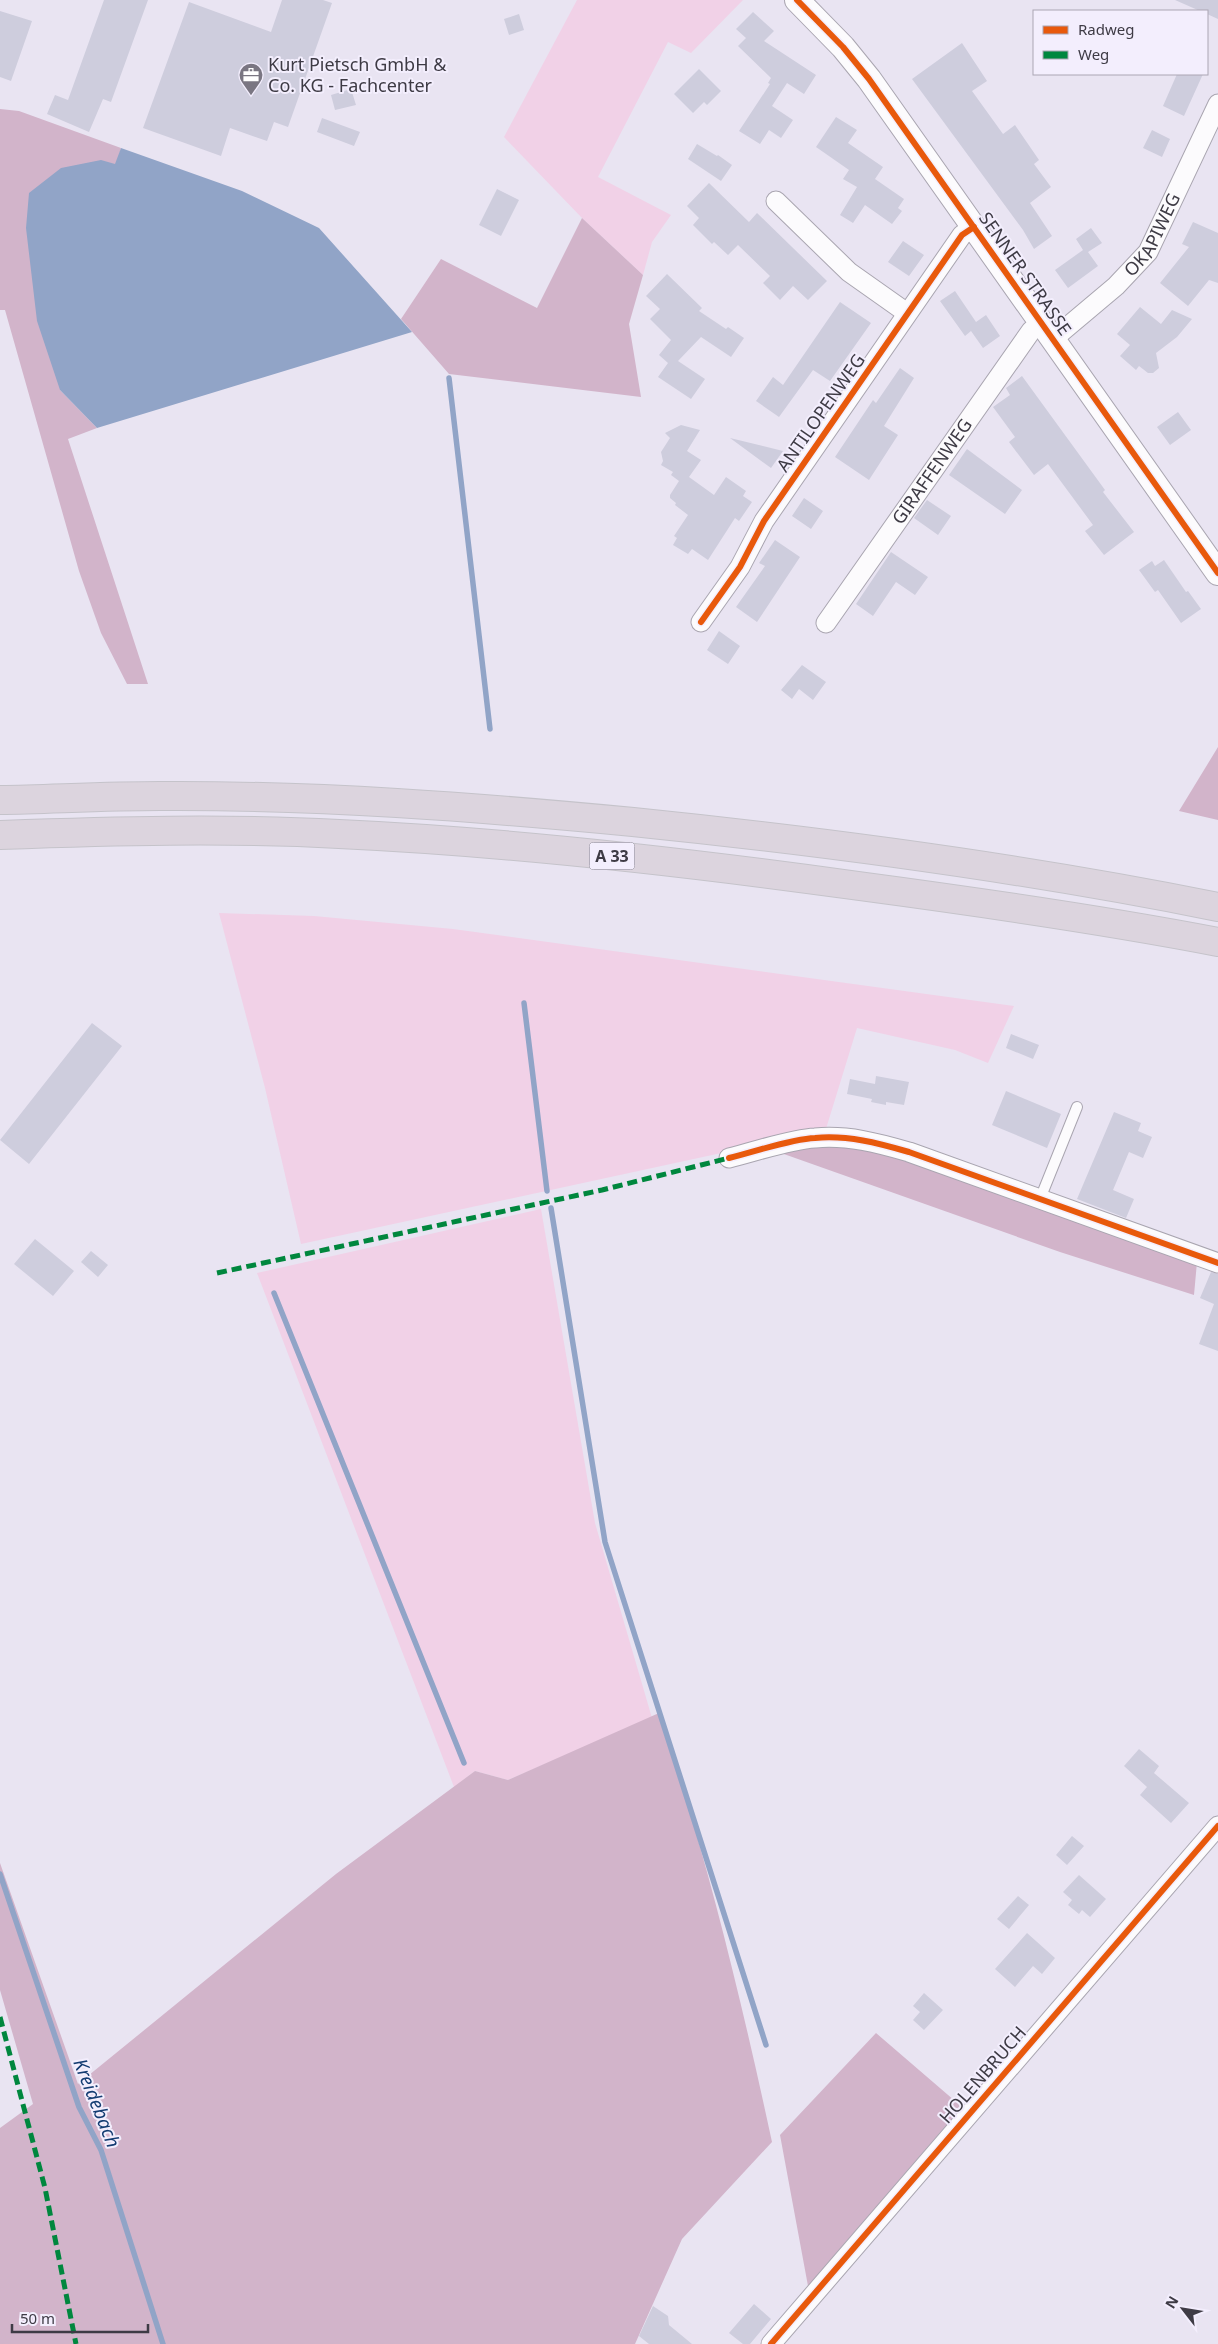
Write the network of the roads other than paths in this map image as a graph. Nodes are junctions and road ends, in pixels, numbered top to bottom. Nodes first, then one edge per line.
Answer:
1 (797, 0) edge
2 (1218, 104) edge
3 (776, 201) dead end
4 (974, 228) junction
5 (907, 313) junction
6 (1047, 331) junction
7 (1218, 573) edge
8 (701, 622) dead end
9 (826, 623) dead end
10 (0, 800) edge
11 (0, 835) edge
12 (1218, 907) edge
13 (1218, 942) edge
14 (1077, 1108) dead end
15 (730, 1158) dead end
16 (1040, 1199) junction
17 (1218, 1263) edge
18 (1218, 1826) edge
19 (771, 2344) edge

1 - 4 street, SENNER STRASSE
2 - 6 street, OKAPIWEG
3 - 5 street
4 - 5 street, ANTILOPENWEG
4 - 6 street, SENNER STRASSE
5 - 8 street, ANTILOPENWEG
6 - 7 street, SENNER STRASSE
6 - 9 street, GIRAFFENWEG
10 - 12 highway, A 33
11 - 13 highway, A 33
14 - 16 lane
15 - 16 street
16 - 17 street
18 - 19 street, HOLENBRUCH

